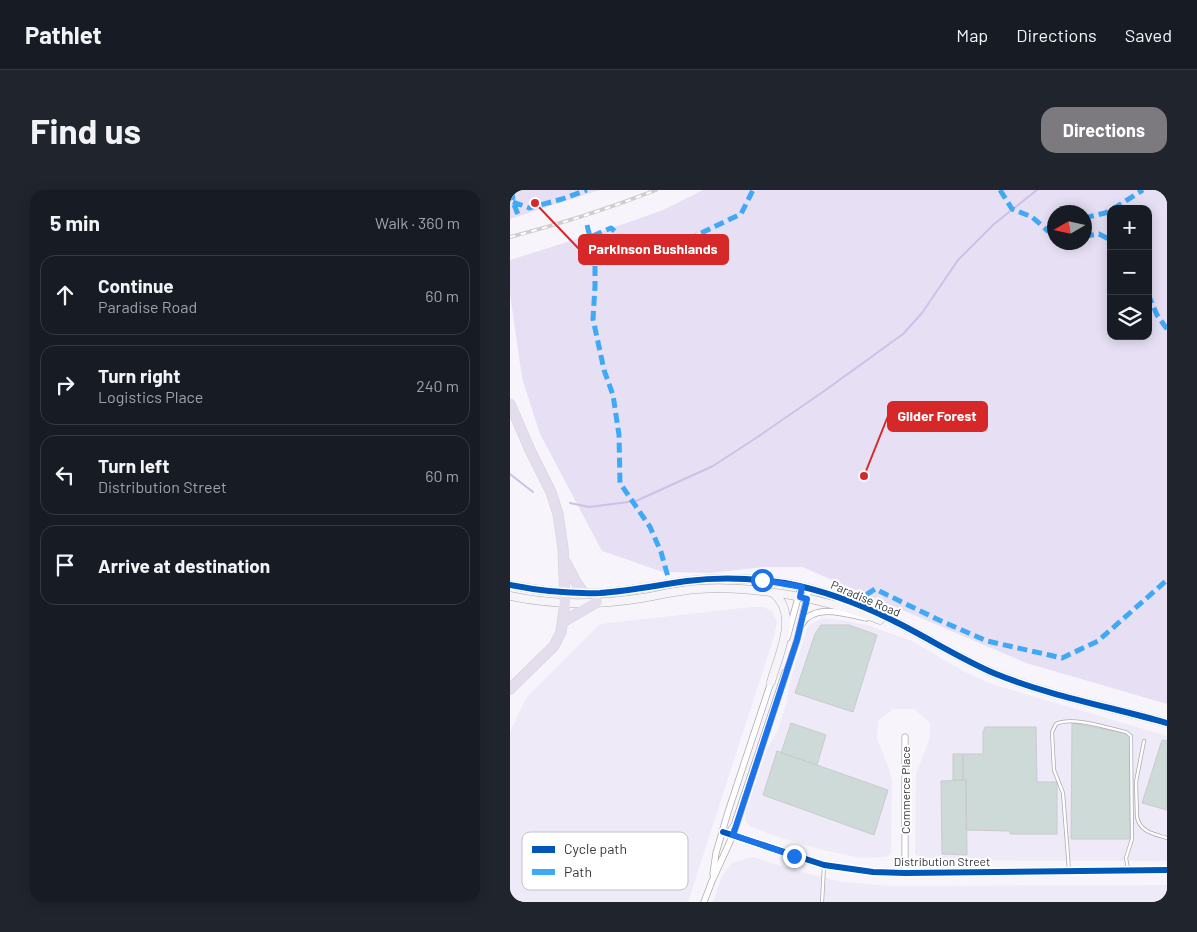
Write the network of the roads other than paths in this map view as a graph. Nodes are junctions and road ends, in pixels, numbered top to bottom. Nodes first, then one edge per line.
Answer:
1 (510, 404) edge
2 (564, 560) junction
3 (510, 585) edge
4 (805, 588) junction
5 (771, 592) junction
6 (584, 593) junction
7 (510, 596) edge
8 (564, 597) junction
9 (803, 598) junction
10 (597, 602) junction
11 (882, 621) junction
12 (563, 622) junction
13 (800, 628) junction
14 (932, 642) junction
15 (792, 654) junction
16 (771, 682) junction
17 (510, 690) edge
18 (1167, 723) edge
19 (905, 737) dead end
20 (1144, 741) dead end
21 (722, 832) junction
22 (733, 835) junction
23 (1167, 838) edge
24 (824, 864) junction
25 (1167, 870) edge
26 (1069, 871) junction
27 (1128, 871) junction
28 (905, 873) junction
29 (712, 881) junction
30 (704, 902) edge
31 (822, 902) edge

1 - 2 highway
2 - 6 highway
2 - 8 highway
3 - 8 street, Paradise Road
4 - 6 street, Paradise Road
4 - 9 street
4 - 14 street, Paradise Road
5 - 9 street, Paradise Road
5 - 10 street, Paradise Road
5 - 16 street
6 - 8 street, Paradise Road
7 - 8 street, Paradise Road
8 - 10 street, Paradise Road
8 - 12 highway
9 - 11 street, Paradise Road
9 - 13 street
9 - 16 street
10 - 12 highway
11 - 13 street
11 - 14 street, Paradise Road
12 - 17 highway
13 - 15 street
14 - 18 street, Paradise Road
15 - 21 lane
15 - 22 street
16 - 21 street
19 - 28 street, Commerce Place
20 - 23 lane
21 - 22 street, Distribution Street
21 - 29 street
22 - 24 street, Distribution Street
22 - 29 street
24 - 28 street, Distribution Street
24 - 31 lane
25 - 27 street, Distribution Street
26 - 27 street, Distribution Street
26 - 27 lane
26 - 28 street, Distribution Street
29 - 30 street

